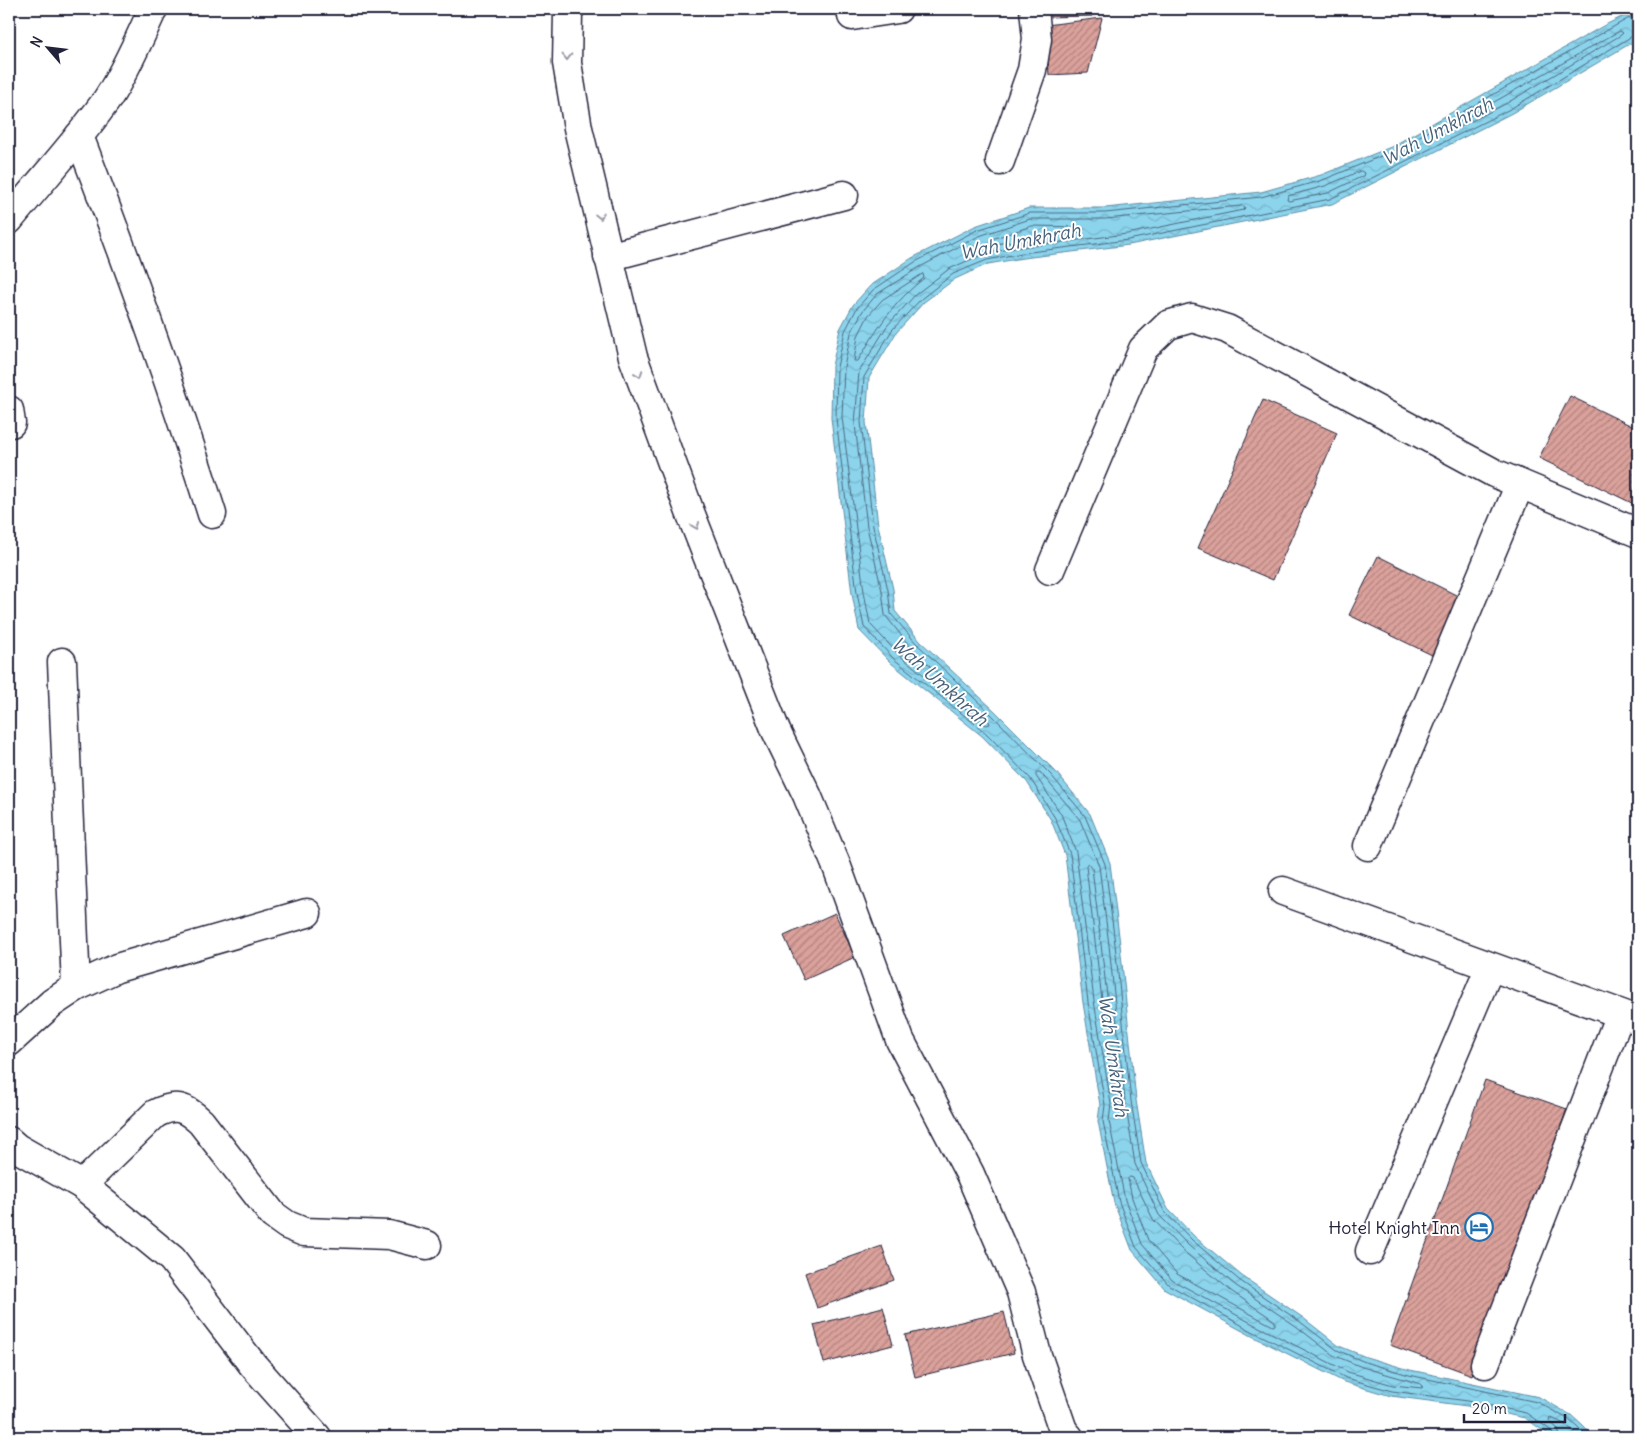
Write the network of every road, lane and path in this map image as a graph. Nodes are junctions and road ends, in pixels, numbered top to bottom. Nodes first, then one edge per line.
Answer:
1 (153, 9) edge
2 (570, 9) edge
3 (898, 9) edge
4 (1034, 9) edge
5 (852, 16) dead end
6 (79, 136) junction
7 (1000, 161) dead end
8 (844, 195) dead end
9 (9, 220) edge
10 (608, 257) junction
11 (1520, 484) junction
12 (212, 514) dead end
13 (1638, 533) edge
14 (1050, 570) dead end
15 (62, 662) dead end
16 (1368, 846) dead end
17 (1283, 891) dead end
18 (307, 913) dead end
19 (1490, 967) junction
20 (76, 987) junction
21 (1629, 1017) edge
22 (9, 1042) edge
23 (11, 1148) edge
24 (82, 1186) junction
25 (427, 1244) dead end
26 (1370, 1251) dead end
27 (1485, 1364) dead end
28 (317, 1437) edge
29 (1069, 1437) edge

1 - 6 street
2 -> 10 street
3 - 5 street
4 - 7 street
6 - 9 street
6 - 12 street
8 - 10 street
10 -> 29 street
11 - 13 street
11 - 14 street
11 - 16 street
15 - 20 street
17 - 19 street
18 - 20 street
19 - 21 street
19 - 26 street
20 - 22 street
21 - 27 street
23 - 24 street
24 - 25 street
24 - 28 street

